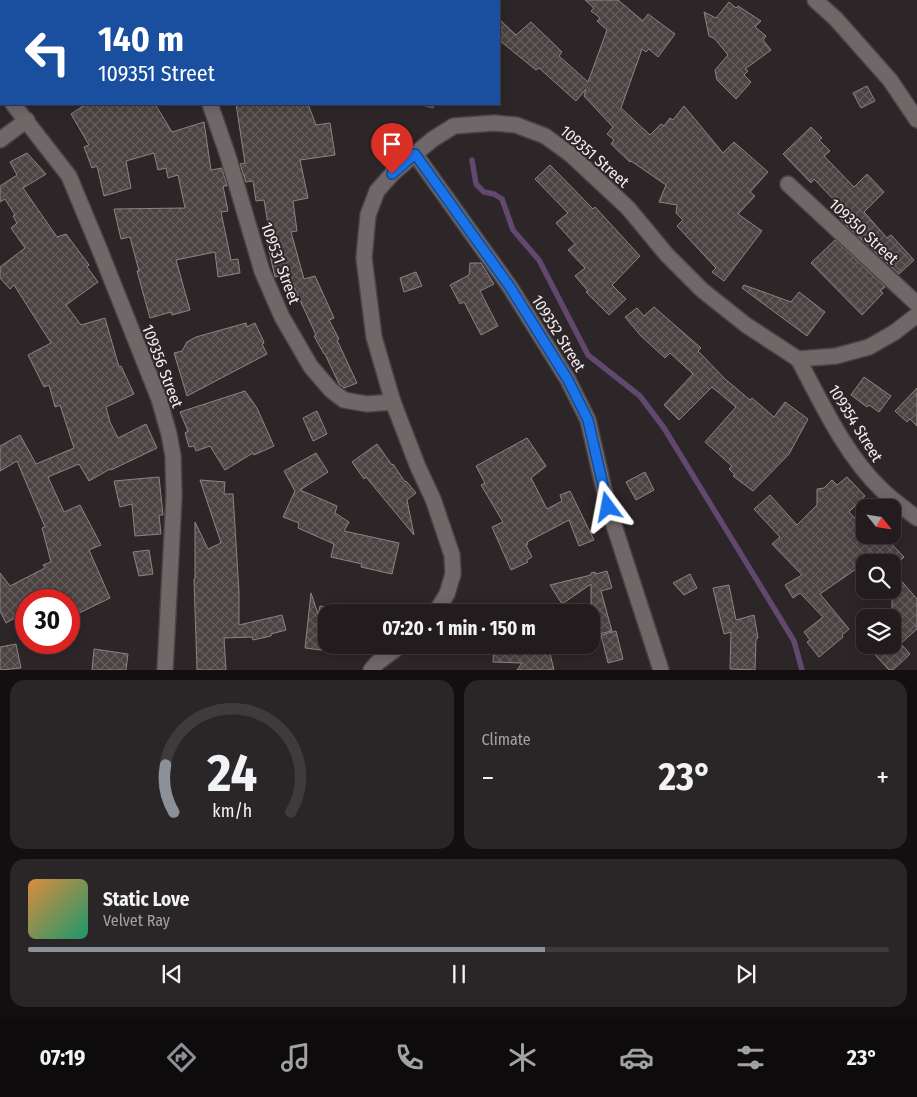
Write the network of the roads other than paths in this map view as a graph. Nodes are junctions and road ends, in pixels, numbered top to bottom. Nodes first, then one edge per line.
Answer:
1 (815, 0) edge
2 (13, 105) edge
3 (210, 105) edge
4 (26, 120) junction
5 (917, 120) edge
6 (0, 140) edge
7 (415, 154) junction
8 (788, 184) dead end
9 (917, 304) edge
10 (917, 314) edge
11 (798, 359) junction
12 (393, 402) junction
13 (917, 518) edge
14 (441, 604) edge
15 (389, 654) edge
16 (165, 670) edge
17 (371, 670) edge
18 (661, 670) edge

1 - 5 street
2 - 4 street, 109356 Street
3 - 12 street, 109531 Street
4 - 6 street
4 - 16 street, 109356 Street
7 - 11 street, 109351 Street
7 - 12 street, 109351 Street
7 - 18 street, 109352 Street
8 - 9 street, 109350 Street
10 - 11 street
11 - 13 street, 109354 Street
12 - 14 street, 109351 Street
15 - 17 street

